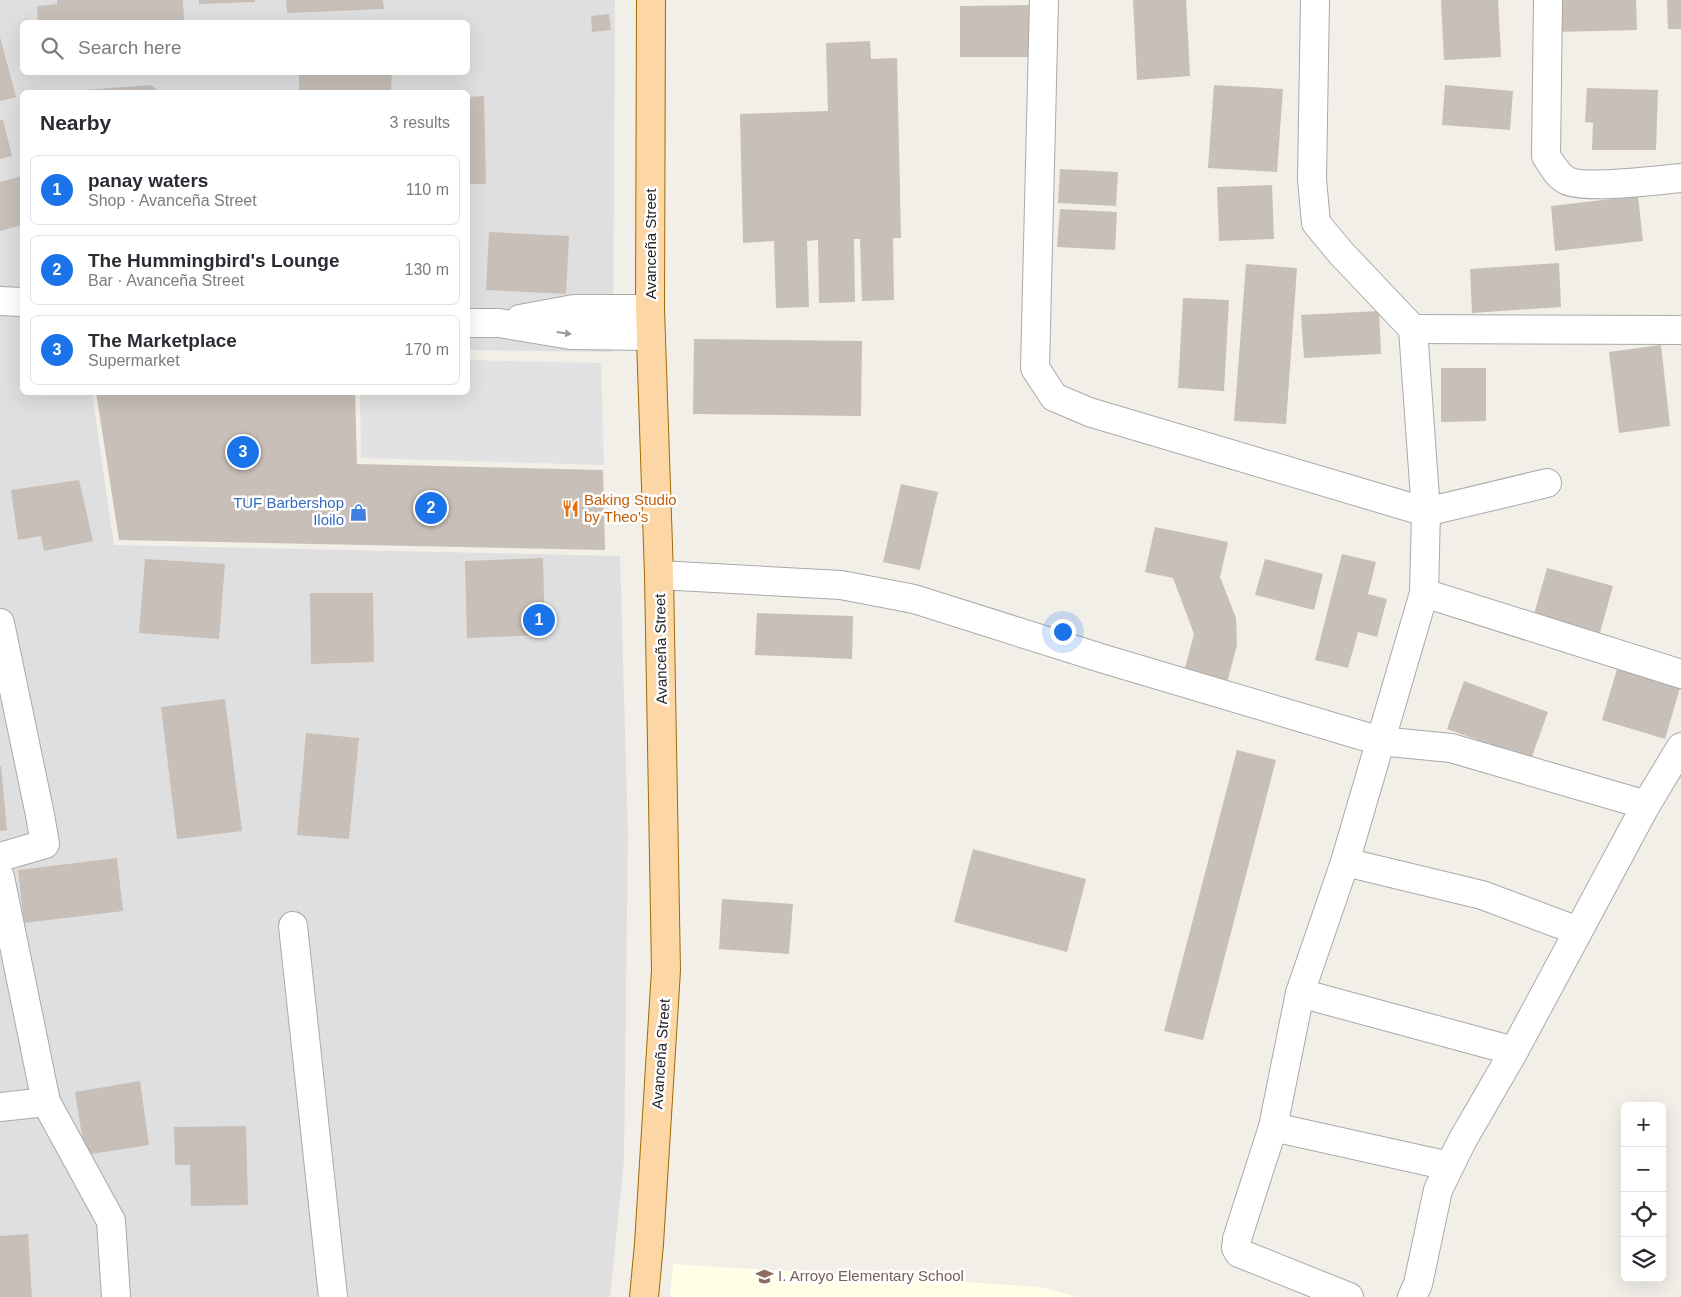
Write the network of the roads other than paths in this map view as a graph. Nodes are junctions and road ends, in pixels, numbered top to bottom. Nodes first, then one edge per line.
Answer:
1 (651, 0) edge
2 (1044, 0) edge
3 (1315, 0) edge
4 (1548, 0) edge
5 (1681, 178) edge
6 (0, 301) edge
7 (20, 302) edge
8 (470, 323) edge
9 (651, 323) junction
10 (1413, 329) junction
11 (1681, 330) edge
12 (1547, 484) dead end
13 (1426, 512) junction
14 (659, 575) junction
15 (1424, 593) junction
16 (0, 623) edge
17 (1681, 674) edge
18 (1380, 741) junction
19 (1681, 747) edge
20 (1646, 806) junction
21 (0, 857) edge
22 (1345, 862) junction
23 (0, 877) edge
24 (292, 926) dead end
25 (1578, 931) junction
26 (1300, 993) junction
27 (1514, 1051) junction
28 (46, 1102) junction
29 (0, 1106) edge
30 (1273, 1127) junction
31 (1449, 1166) junction
32 (116, 1297) edge
33 (333, 1297) edge
34 (644, 1297) edge
35 (1349, 1297) edge
36 (1412, 1297) edge

1 - 9 main road, Avanceña Street
2 - 13 street
3 - 10 street
4 - 5 street
6 - 7 street
8 - 9 street
9 - 14 main road, Avanceña Street
10 - 11 street
10 - 13 street
12 - 13 street
13 - 15 street
14 - 18 street
14 - 34 main road, Avanceña Street
15 - 17 street
15 - 18 street
16 - 21 street
18 - 20 street
18 - 22 street
19 - 20 street
20 - 25 street
22 - 25 street
22 - 26 street
23 - 28 street
24 - 33 street
25 - 27 street
26 - 27 street
26 - 30 street
27 - 31 street
28 - 29 street
28 - 32 street
30 - 31 street
30 - 35 street
31 - 36 street

